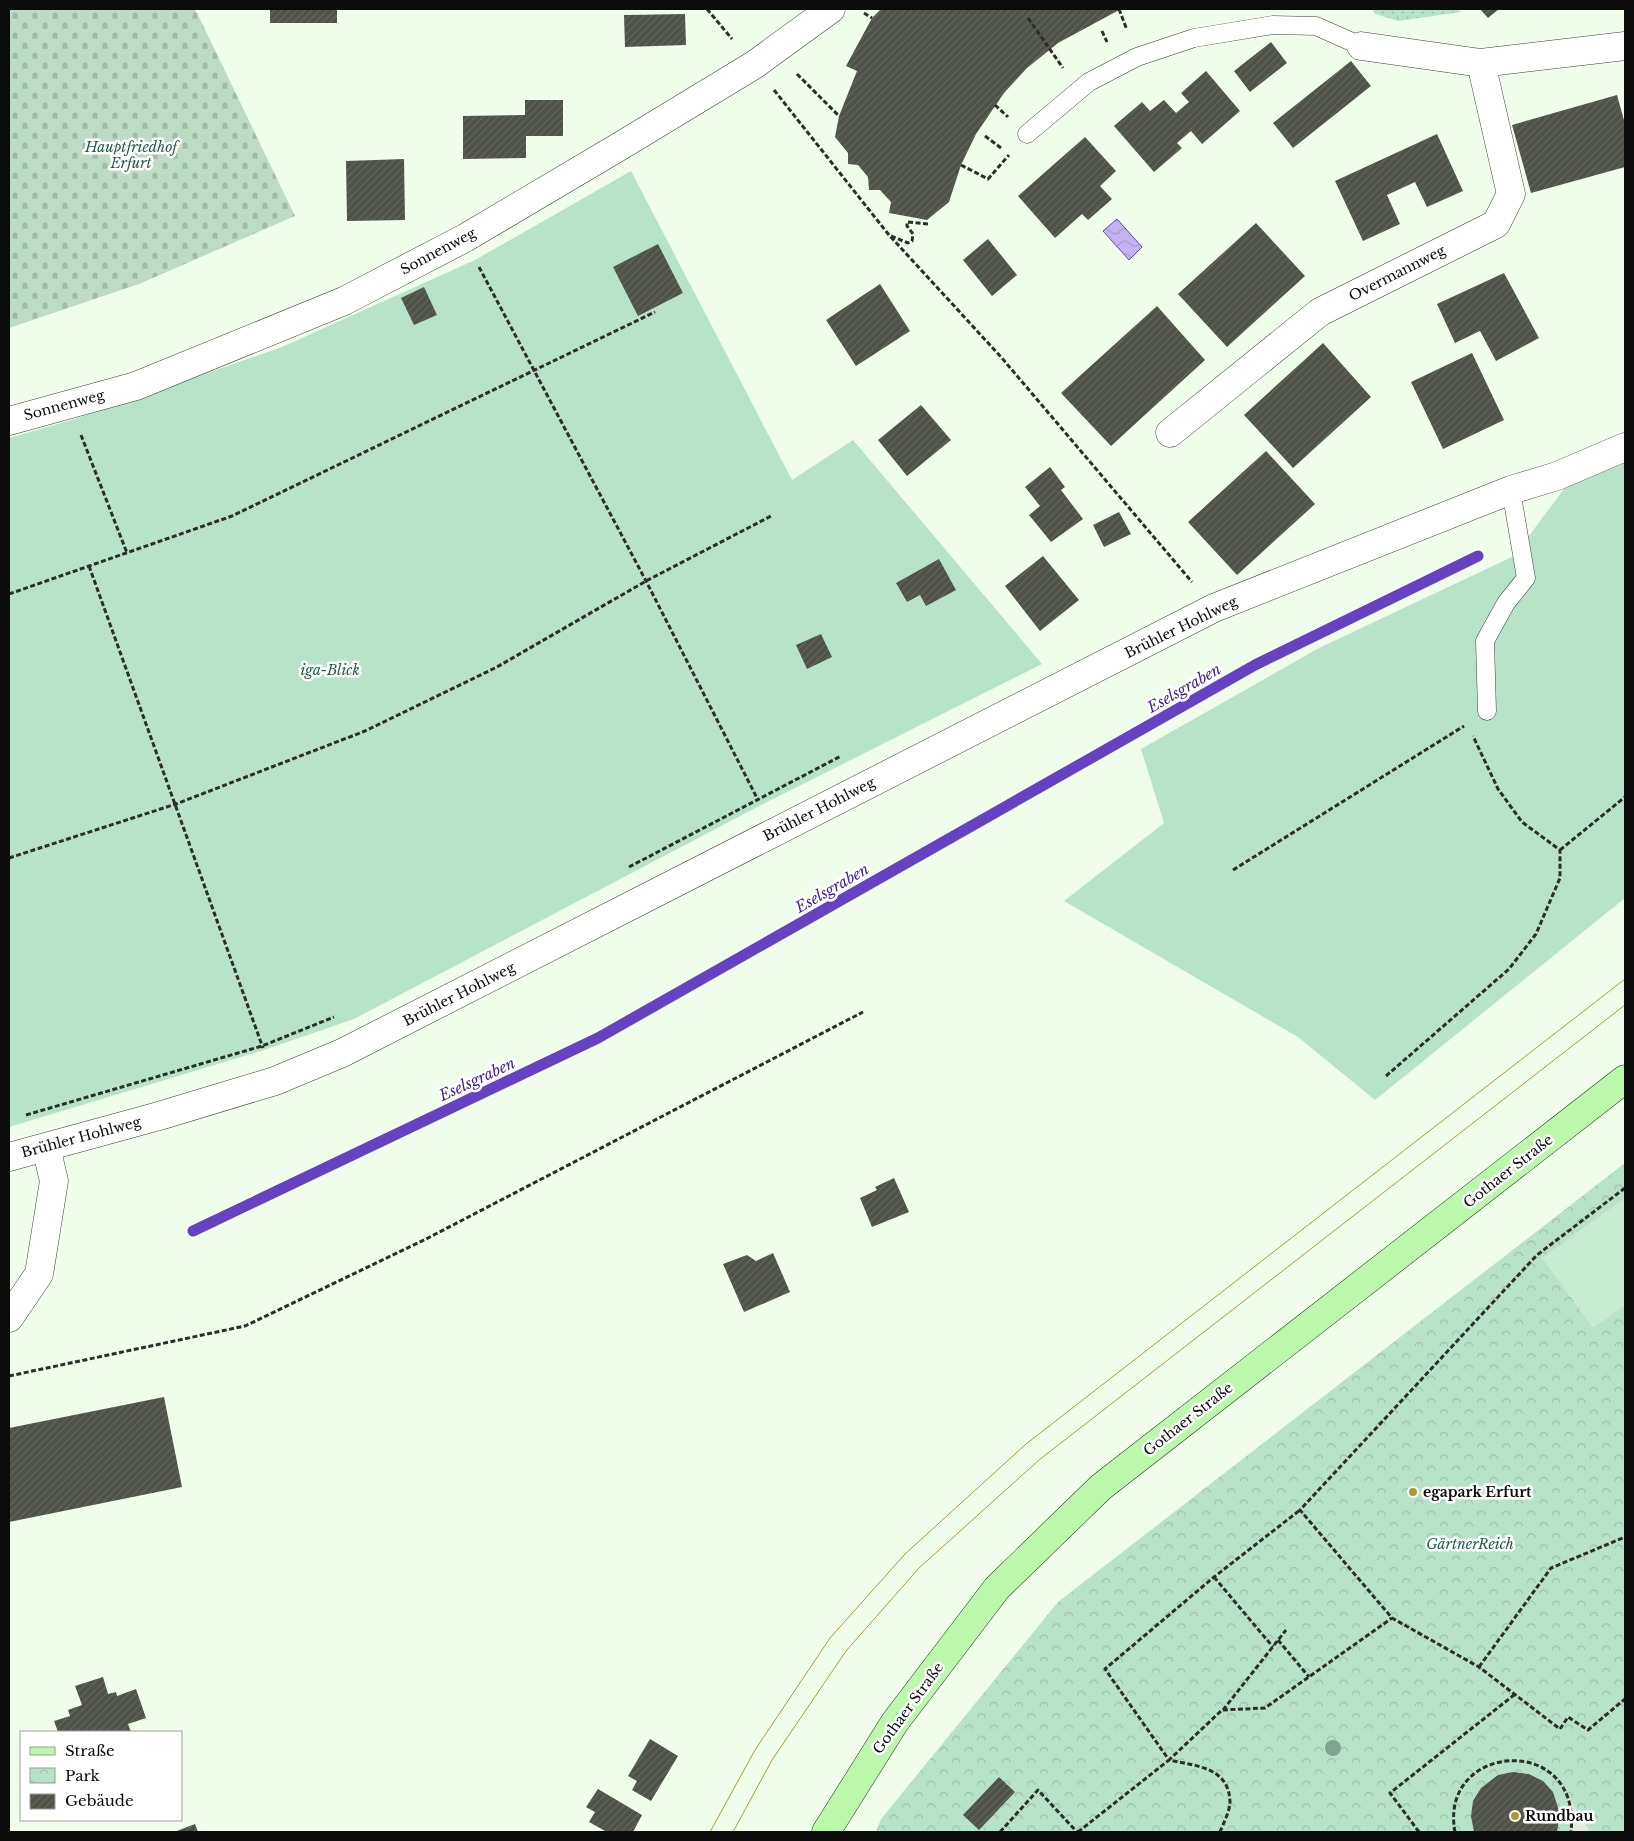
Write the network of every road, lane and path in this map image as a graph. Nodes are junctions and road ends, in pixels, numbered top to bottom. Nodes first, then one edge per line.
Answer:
1 (707, 9) edge
2 (831, 9) edge
3 (1119, 9) edge
4 (1028, 18) dead end
5 (1102, 31) dead end
6 (1128, 31) dead end
7 (1108, 45) dead end
8 (1361, 46) joint
9 (1625, 46) edge
10 (765, 58) junction
11 (1481, 63) junction
12 (1060, 65) dead end
13 (995, 105) dead end
14 (839, 116) dead end
15 (1010, 119) dead end
16 (1027, 134) joint
17 (985, 136) dead end
18 (995, 143) dead end
19 (961, 165) dead end
20 (929, 224) dead end
21 (889, 235) junction
22 (465, 238) junction
23 (656, 312) dead end
24 (533, 371) junction
25 (69, 404) junction
26 (9, 421) edge
27 (1170, 433) dead end
28 (1625, 447) edge
29 (1511, 490) junction
30 (773, 515) dead end
31 (128, 553) junction
32 (89, 566) junction
33 (646, 581) junction
34 (9, 594) edge
35 (1214, 608) junction
36 (1487, 711) joint
37 (1468, 723) junction
38 (841, 756) dead end
39 (1625, 797) edge
40 (758, 800) junction
41 (176, 804) junction
42 (778, 830) junction
43 (1560, 850) junction
44 (9, 858) edge
45 (625, 869) dead end
46 (1233, 870) dead end
47 (863, 1012) dead end
48 (341, 1015) dead end
49 (262, 1046) junction
50 (1386, 1076) dead end
51 (1625, 1079) edge
52 (275, 1081) junction
53 (18, 1118) dead end
54 (46, 1147) junction
55 (9, 1157) edge
56 (1625, 1188) edge
57 (9, 1318) edge
58 (9, 1376) edge
59 (1300, 1510) junction
60 (1625, 1537) edge
61 (1214, 1577) junction
62 (1392, 1618) junction
63 (1286, 1630) dead end
64 (1278, 1640) junction
65 (1273, 1647) junction
66 (1479, 1667) junction
67 (1309, 1677) junction
68 (1514, 1695) junction
69 (1625, 1699) edge
70 (1222, 1710) junction
71 (1169, 1760) junction
72 (826, 1832) edge
73 (1000, 1832) edge
74 (1077, 1832) edge
75 (1220, 1832) edge
76 (1419, 1832) edge
77 (1456, 1832) edge
78 (1571, 1832) edge

1 - 10 path
2 - 10 street, Sonnenweg
3 - 6 path
4 - 12 path
5 - 7 path
8 - 11 street
8 - 16 lane
9 - 11 street
10 - 14 path
10 - 21 path
10 - 22 street, Sonnenweg
11 - 27 street, Overmannweg
13 - 15 path
16 - 19 path
17 - 18 path
20 - 21 path
21 - 35 path
22 - 24 path
22 - 25 street, Sonnenweg
23 - 24 path
24 - 31 path
24 - 33 path
25 - 26 street, Sonnenweg
25 - 31 path
28 - 29 street, Brühler Hohlweg
29 - 35 street, Brühler Hohlweg
29 - 36 lane
30 - 33 path
31 - 32 path
32 - 34 path
32 - 41 path
33 - 40 path
33 - 41 path
35 - 42 street, Brühler Hohlweg
36 - 37 path
37 - 43 path
37 - 46 path
38 - 40 path
39 - 43 path
40 - 42 path
40 - 45 path
41 - 44 path
41 - 49 path
42 - 52 street, Brühler Hohlweg
43 - 50 path
47 - 58 path
48 - 49 path
49 - 52 path
49 - 53 path
51 - 72 main road, Gothaer Straße
52 - 54 street, Brühler Hohlweg
54 - 55 street, Brühler Hohlweg
54 - 57 street
56 - 59 path
59 - 61 path
59 - 62 path
60 - 66 path
61 - 65 path
61 - 71 path
62 - 66 path
62 - 67 path
63 - 64 path
64 - 65 path
64 - 67 path
65 - 70 path
66 - 68 path
67 - 70 path
68 - 69 path
68 - 76 path
70 - 71 path
71 - 74 path
71 - 75 path
73 - 74 path
77 - 78 path

